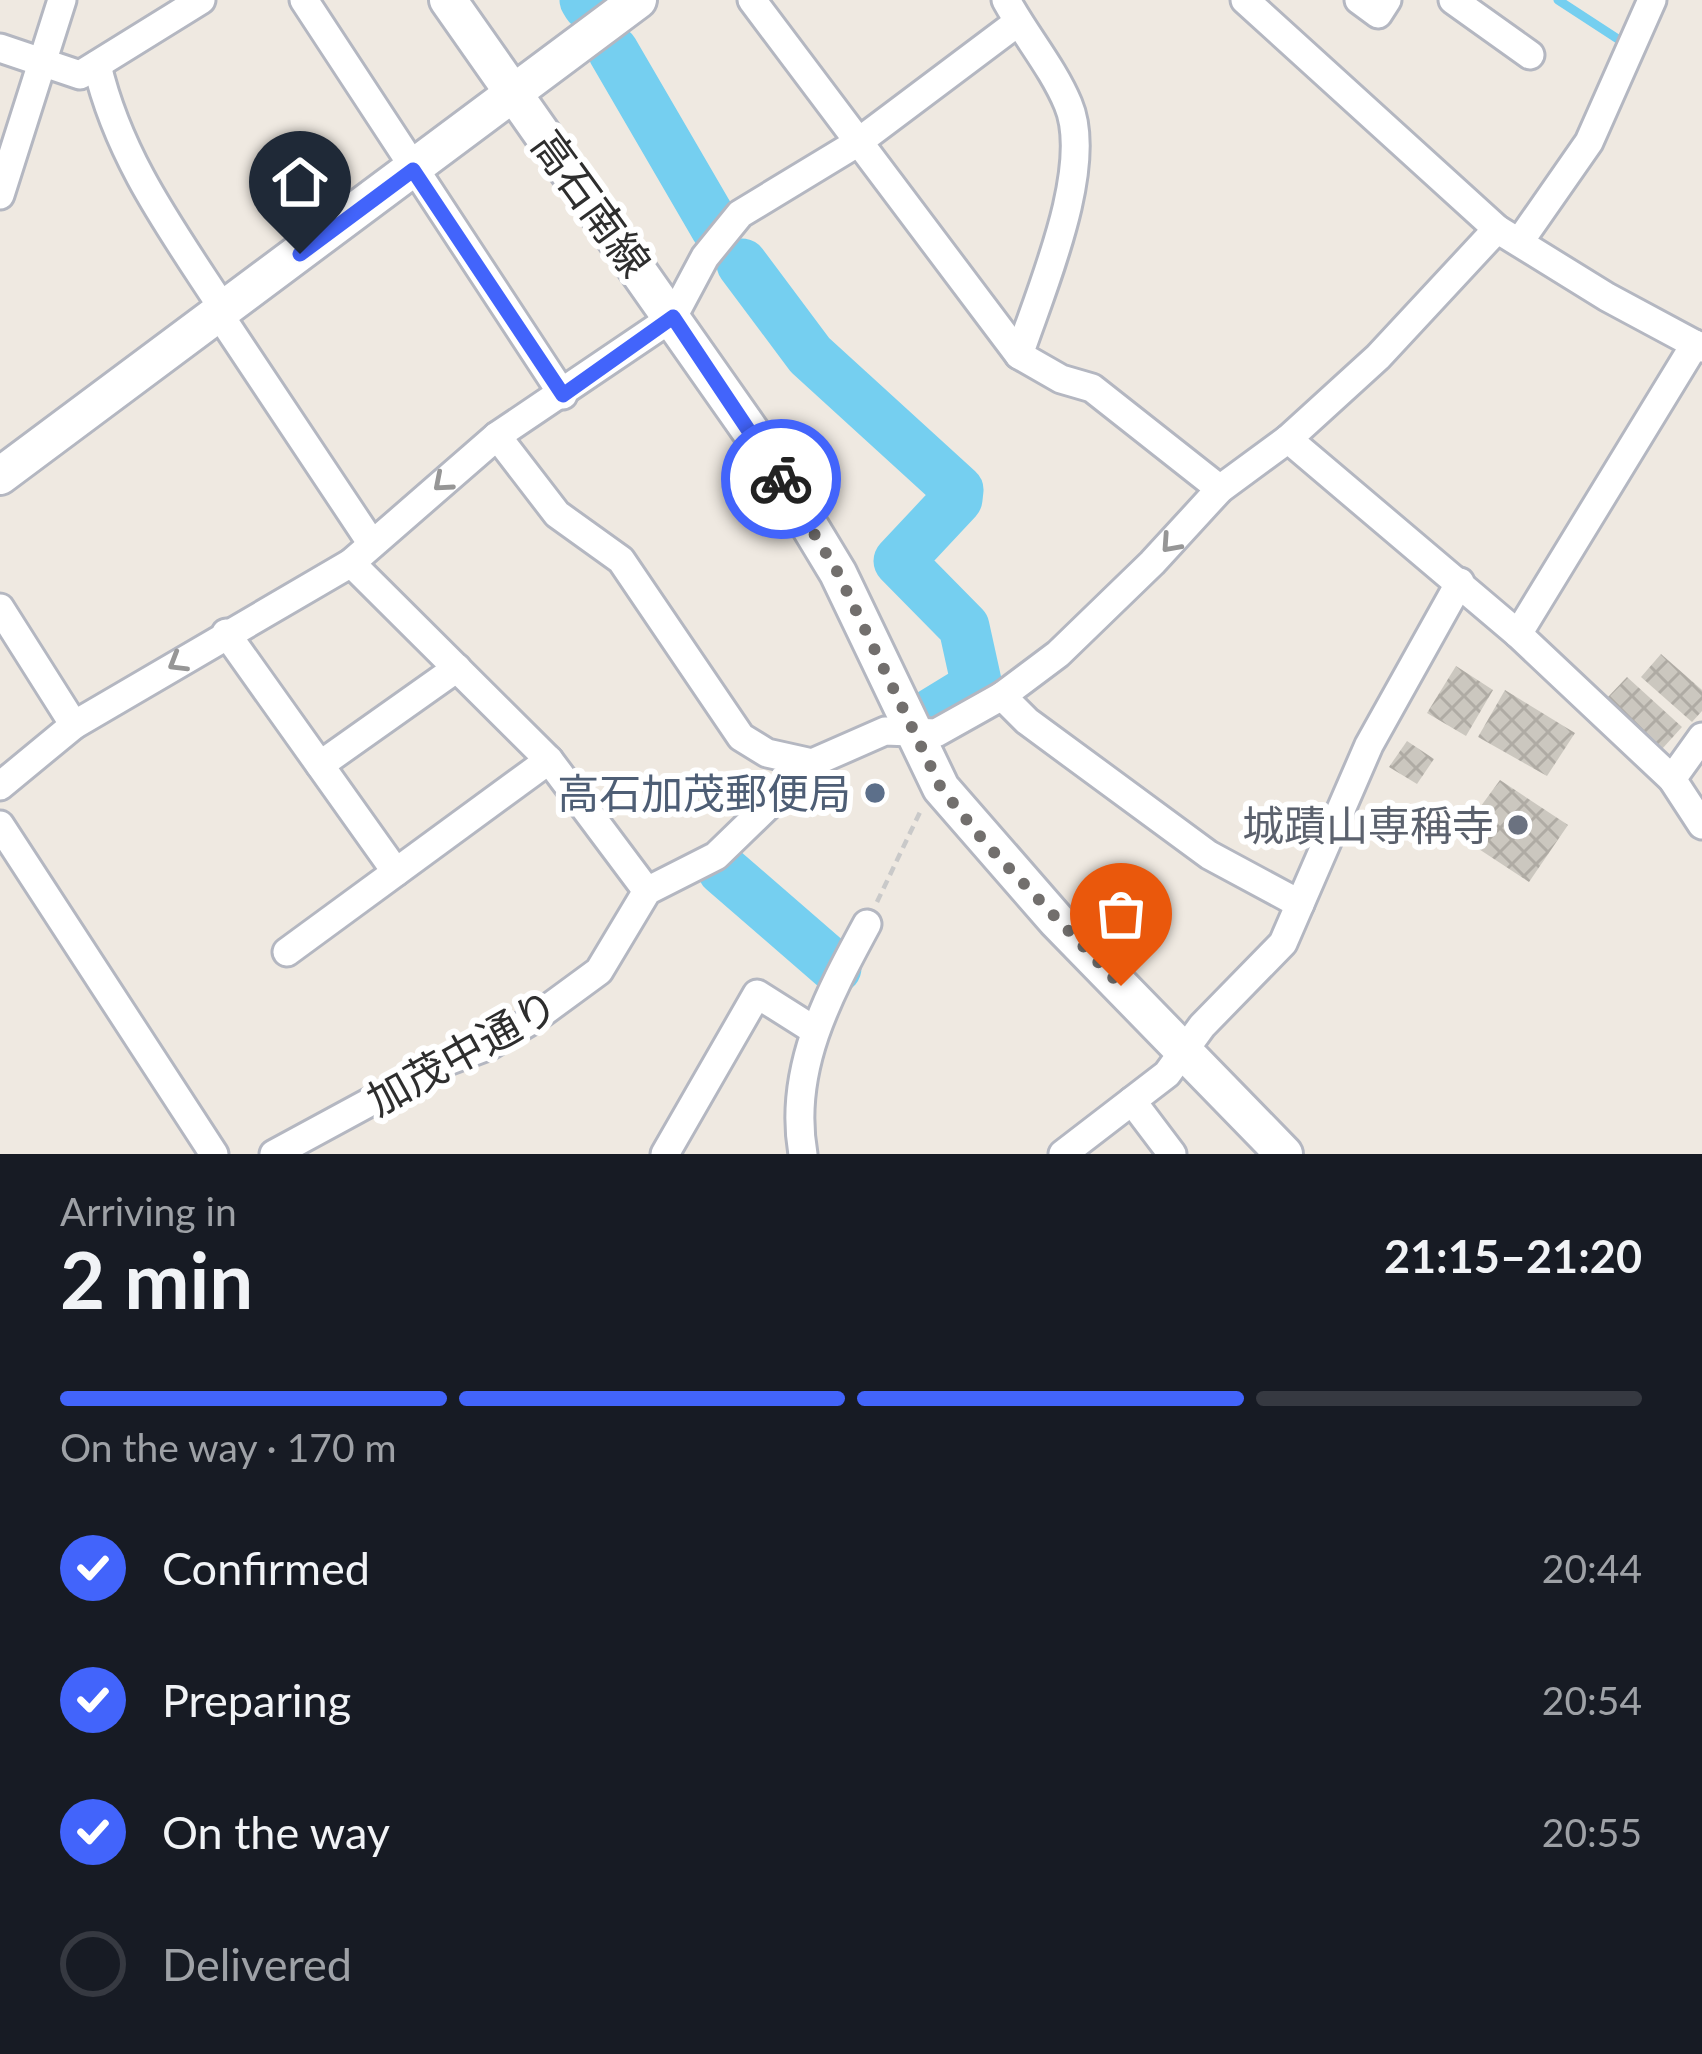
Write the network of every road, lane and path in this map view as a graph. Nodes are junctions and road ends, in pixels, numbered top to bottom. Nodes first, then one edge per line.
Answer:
1 (62, 0) edge
2 (201, 0) edge
3 (304, 0) edge
4 (448, 0) edge
5 (638, 0) edge
6 (752, 0) edge
7 (1245, 0) edge
8 (1359, 0) edge
9 (1388, 0) edge
10 (1453, 0) edge
11 (1652, 0) edge
12 (1012, 11) edge
13 (0, 48) edge
14 (1530, 55) dead end
15 (43, 62) junction
16 (97, 65) junction
17 (513, 93) junction
18 (857, 143) junction
19 (413, 170) junction
20 (0, 195) edge
21 (1509, 235) junction
22 (222, 312) junction
23 (673, 317) junction
24 (1699, 346) edge
25 (1019, 355) junction
26 (563, 395) junction
27 (496, 436) junction
28 (1288, 439) junction
29 (0, 476) edge
30 (1220, 489) junction
31 (362, 553) junction
32 (1460, 582) junction
33 (0, 608) edge
34 (226, 633) junction
35 (1519, 634) junction
36 (457, 668) junction
37 (1002, 696) junction
38 (74, 725) junction
39 (915, 735) junction
40 (1702, 737) edge
41 (549, 760) junction
42 (812, 763) junction
43 (320, 765) junction
44 (1672, 779) junction
45 (0, 786) edge
46 (941, 788) junction
47 (0, 825) edge
48 (1702, 825) edge
49 (396, 872) junction
50 (647, 892) junction
51 (1300, 904) junction
52 (867, 924) joint
53 (287, 952) dead end
54 (814, 1030) junction
55 (1186, 1051) junction
56 (1132, 1101) junction
57 (282, 1152) edge
58 (214, 1154) edge
59 (665, 1154) edge
60 (803, 1154) edge
61 (1063, 1154) edge
62 (1172, 1154) edge
63 (1284, 1154) edge

1 - 15 street
2 - 16 street
3 - 19 street
4 - 17 street, 高石南線
5 - 17 street
6 - 18 street
7 - 21 street
8 - 9 street
10 - 14 street
11 - 21 street
12 - 18 street
12 - 25 street
13 - 15 street
15 - 16 street
15 - 20 street
16 - 22 street
17 - 19 street
17 - 23 street, 高石南線
18 - 23 street
18 - 25 street
19 - 22 street
19 - 26 street
21 - 24 street
21 - 28 street
22 - 29 street
22 - 31 street
23 - 26 street
23 - 39 street, 高石南線
24 - 35 street
25 - 30 street
26 - 27 street
27 -> 31 street
27 - 42 street
28 - 30 street
28 - 32 street
30 -> 37 street
31 - 34 street
31 - 36 street
32 - 35 street
32 - 51 street
33 - 38 street
34 -> 38 street
34 - 43 street
35 - 44 street
36 - 41 street
36 - 43 street
37 - 39 street
37 - 51 street
38 - 45 street
39 - 42 street
39 - 46 street, 高石南線
40 - 44 street
41 - 49 street
41 - 50 street
42 - 50 street
43 - 49 street
44 - 48 street
46 - 52 path
46 - 55 street, 高石南線
47 - 58 street
49 - 53 street
50 - 57 street, 加茂中通り
51 - 55 street
52 - 54 street
54 - 59 street
54 - 60 street
55 - 56 street
55 - 63 street, 高石南線
56 - 61 street
56 - 62 street

